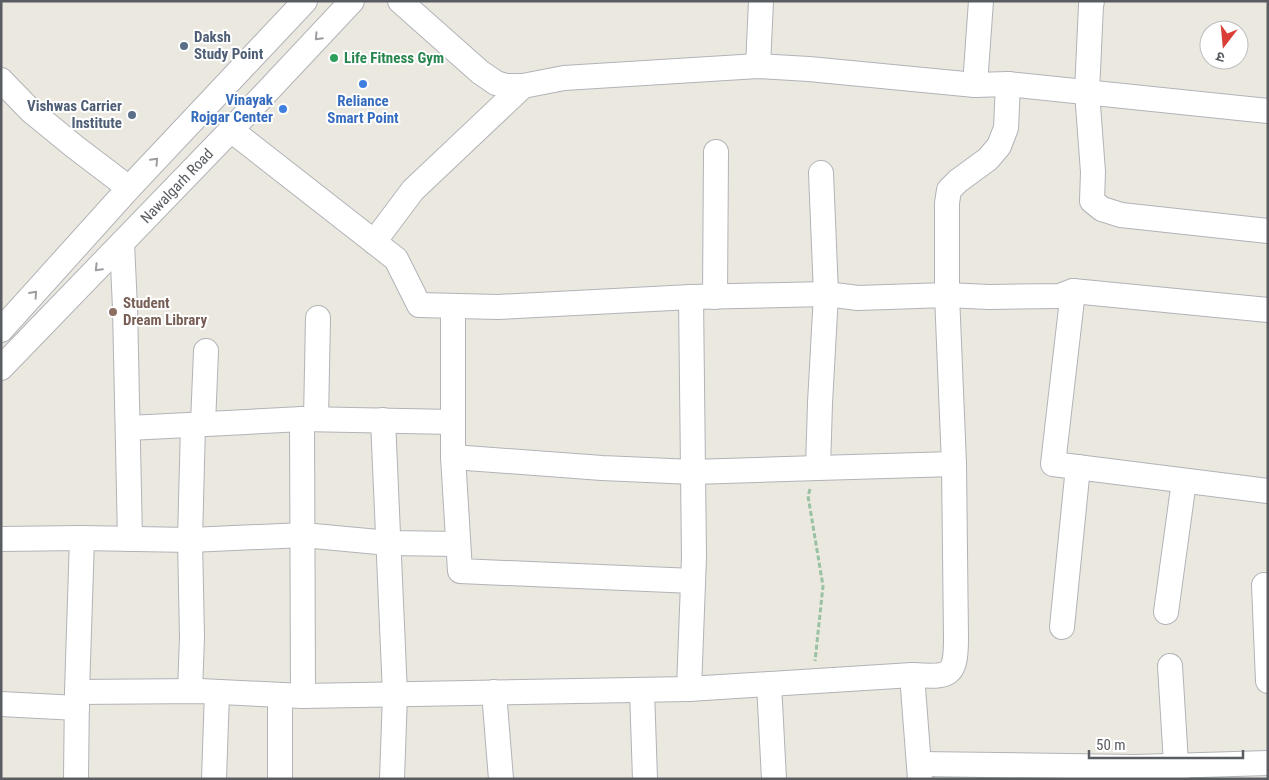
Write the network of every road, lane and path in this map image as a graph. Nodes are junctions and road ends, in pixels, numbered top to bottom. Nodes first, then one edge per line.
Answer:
1 (305, 1) edge
2 (352, 1) edge
3 (400, 1) edge
4 (761, 1) edge
5 (981, 1) edge
6 (1092, 1) edge
7 (758, 66) junction
8 (1, 80) edge
9 (1008, 84) junction
10 (975, 85) junction
11 (523, 86) junction
12 (1087, 92) junction
13 (1268, 111) edge
14 (231, 130) junction
15 (716, 152) dead end
16 (821, 173) dead end
17 (129, 188) junction
18 (1268, 231) edge
19 (374, 242) junction
20 (122, 243) junction
21 (1073, 292) junction
22 (826, 294) junction
23 (947, 295) junction
24 (691, 297) junction
25 (715, 297) junction
26 (454, 306) junction
27 (1268, 310) edge
28 (318, 318) dead end
29 (1, 330) edge
30 (206, 351) dead end
31 (1, 368) edge
32 (309, 419) junction
33 (383, 420) junction
34 (453, 422) junction
35 (198, 425) junction
36 (129, 428) junction
37 (453, 457) junction
38 (954, 464) junction
39 (818, 468) junction
40 (1078, 468) junction
41 (693, 472) junction
42 (1184, 481) junction
43 (1268, 491) edge
44 (303, 536) junction
45 (82, 538) junction
46 (1, 539) edge
47 (130, 539) junction
48 (190, 540) junction
49 (389, 543) junction
50 (458, 544) junction
51 (693, 581) junction
52 (1264, 585) dead end
53 (1166, 612) dead end
54 (1062, 627) dead end
55 (1170, 666) dead end
56 (912, 675) junction
57 (1268, 681) edge
58 (813, 682) junction
59 (769, 684) junction
60 (689, 689) junction
61 (642, 690) junction
62 (190, 691) junction
63 (217, 692) junction
64 (494, 692) junction
65 (395, 694) junction
66 (292, 695) junction
67 (77, 700) junction
68 (1, 704) edge
69 (1268, 762) edge
70 (920, 772) edge
71 (1177, 772) edge
72 (76, 779) edge
73 (214, 779) edge
74 (280, 779) edge
75 (392, 779) edge
76 (501, 779) edge
77 (645, 779) edge
78 (774, 779) edge

17 -> 1 street
2 -> 14 street, Nawalgarh Road
3 - 11 street
4 - 7 street
5 - 10 street
6 - 12 street
7 - 10 street
7 - 11 street
8 - 17 street
9 - 10 street
9 - 12 street
9 - 23 street
11 - 19 street
12 - 13 street
12 - 18 street
14 - 19 street
14 - 20 street, Nawalgarh Road
15 - 25 street
16 - 22 street
29 -> 17 street
19 - 26 street
20 -> 31 street, Nawalgarh Road
20 - 36 street
21 - 23 street
21 - 27 street
21 - 40 street
22 - 23 street
22 - 25 street
22 - 39 street
23 - 38 street
24 - 25 street
24 - 26 street
24 - 41 street
26 - 34 street
28 - 32 street
30 - 35 street
32 - 33 street
32 - 35 street
32 - 44 street
33 - 34 street
33 - 49 street
34 - 37 street
35 - 36 street
35 - 48 street
36 - 47 street
37 - 41 street
37 - 50 street
38 - 39 street
38 - 56 street
39 - 41 street
39 - 58 path
40 - 42 street
40 - 54 street
41 - 51 street
42 - 43 street
42 - 53 street
44 - 48 street
44 - 49 street
44 - 66 street
45 - 46 street
45 - 47 street
45 - 67 street
47 - 48 street
48 - 62 street
49 - 50 street
49 - 65 street
50 - 51 street
51 - 60 street
52 - 57 street
55 - 71 street
56 - 58 street
56 - 70 street
58 - 59 street
59 - 60 street
59 - 78 street
60 - 61 street
61 - 64 street
61 - 77 street
62 - 63 street
62 - 67 street
63 - 66 street
63 - 73 street
64 - 65 street
64 - 76 street
65 - 66 street
65 - 75 street
66 - 74 street
67 - 68 street
67 - 72 street
69 - 71 street
70 - 71 street

